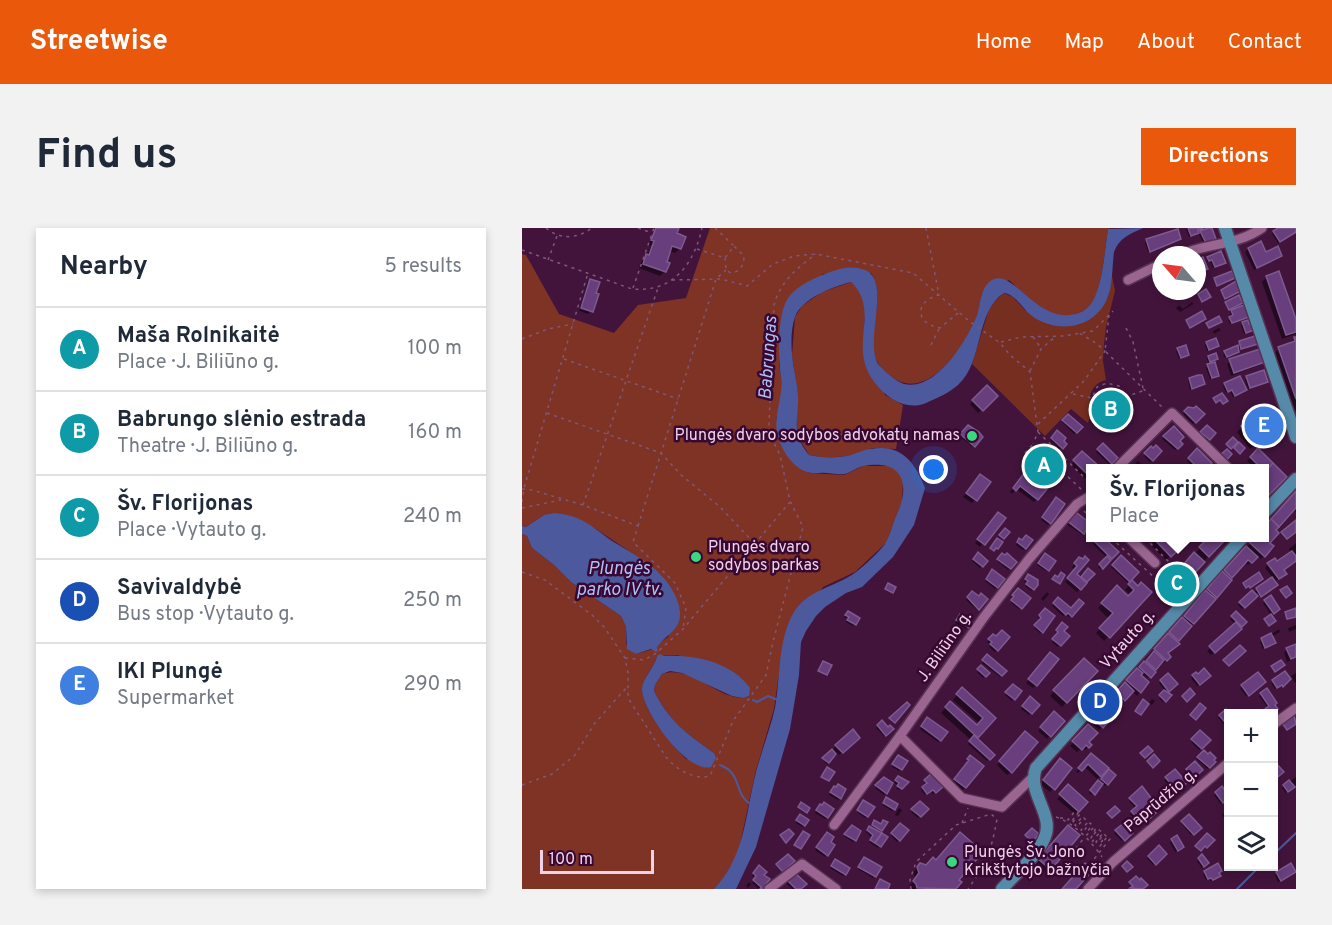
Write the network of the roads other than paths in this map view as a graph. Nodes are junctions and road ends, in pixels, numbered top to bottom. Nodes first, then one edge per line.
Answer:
1 (1225, 228) edge
2 (1262, 228) edge
3 (1230, 243) junction
4 (1206, 247) edge
5 (1152, 268) edge
6 (1128, 280) dead end
7 (1296, 437) edge
8 (1121, 464) edge
9 (1224, 464) edge
10 (1296, 479) edge
11 (1086, 499) edge
12 (1269, 505) edge
13 (1134, 542) edge
14 (1238, 542) edge
15 (1155, 563) dead end
16 (1296, 708) edge
17 (1278, 721) edge
18 (900, 736) junction
19 (1227, 763) edge
20 (1033, 777) junction
21 (834, 825) dead end
22 (769, 889) edge
23 (836, 889) edge
24 (1002, 889) edge
25 (1088, 889) edge

1 - 3 main road
2 - 3 street
3 - 4 street
3 - 7 main road
5 - 6 street
8 - 9 street
10 - 12 main road
11 - 18 street, J. Biliūno g.
13 - 15 street
14 - 20 main road, Vytauto g.
16 - 17 street
18 - 20 street
18 - 21 street, J. Biliūno g.
19 - 25 street, Paprūdžio g.
20 - 24 main road
22 - 23 street

